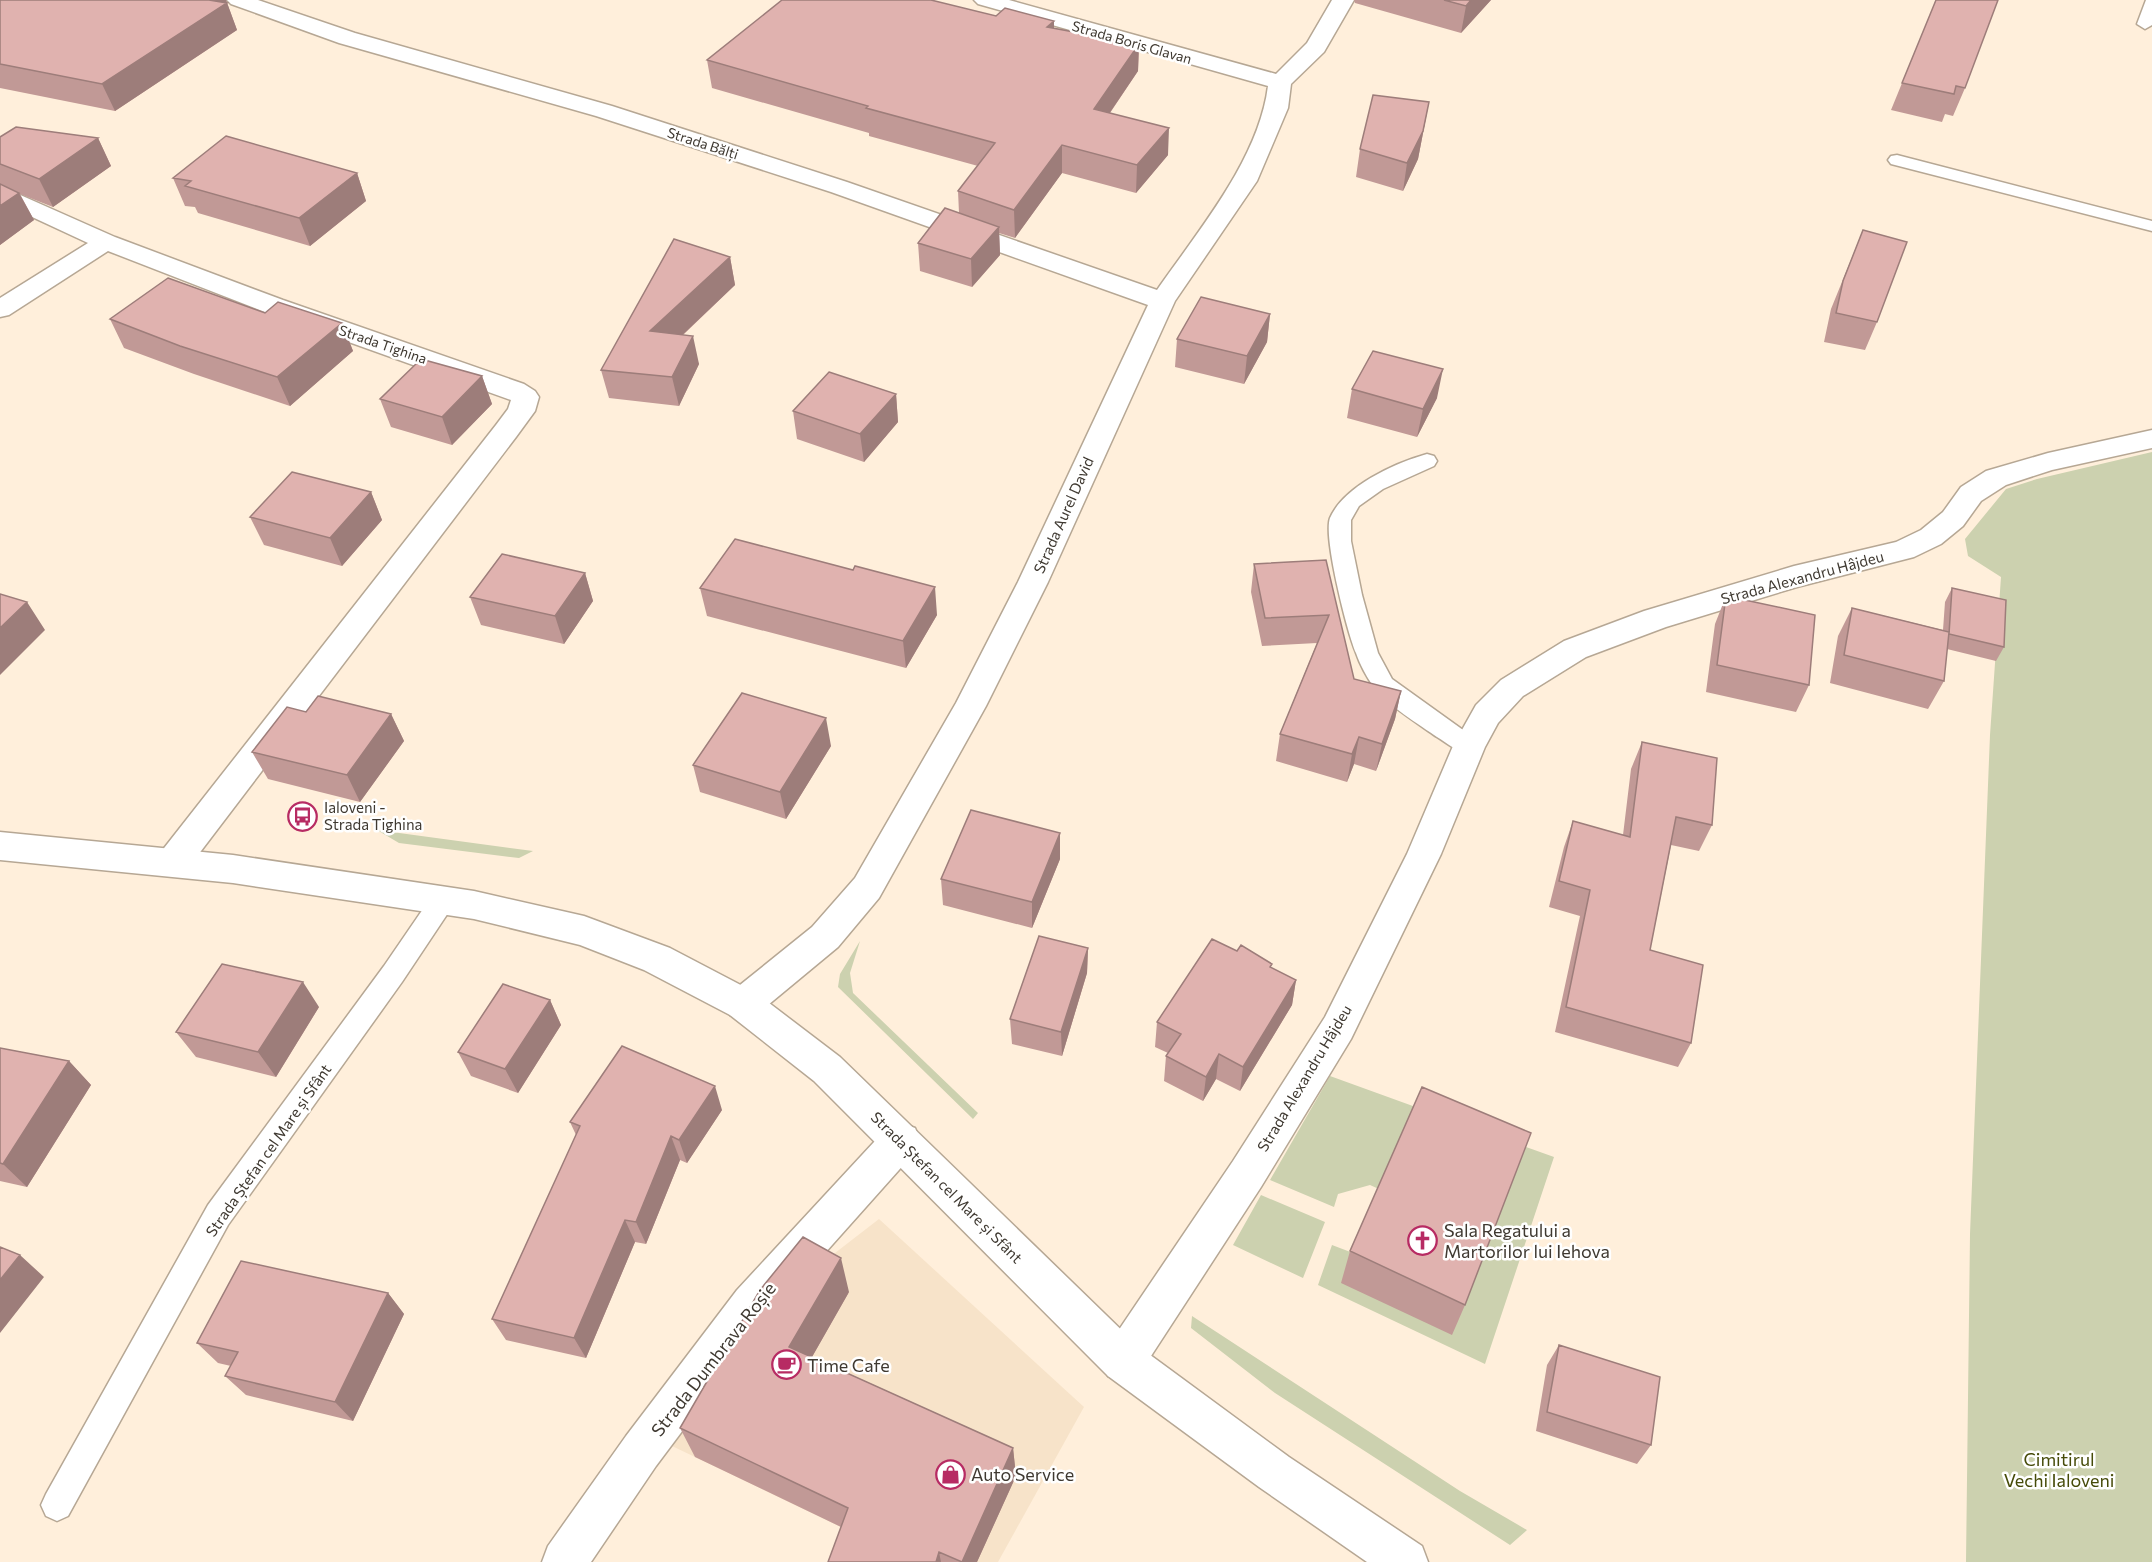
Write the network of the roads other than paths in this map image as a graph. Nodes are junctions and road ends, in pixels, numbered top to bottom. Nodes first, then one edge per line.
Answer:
1 (238, 0) edge
2 (985, 0) edge
3 (1343, 0) edge
4 (2152, 2) edge
5 (2145, 24) dead end
6 (1280, 82) junction
7 (1897, 160) dead end
8 (0, 193) edge
9 (2152, 226) edge
10 (106, 242) junction
11 (1162, 301) junction
12 (0, 309) edge
13 (2152, 439) edge
14 (1427, 461) dead end
15 (1469, 746) junction
16 (0, 846) edge
17 (173, 862) junction
18 (444, 900) junction
19 (743, 1004) junction
20 (901, 1140) junction
21 (1123, 1361) junction
22 (57, 1505) dead end
23 (564, 1562) edge
24 (1406, 1562) edge

1 - 11 street, Strada Bălți
2 - 6 street, Strada Boris Glavan
3 - 6 street
4 - 5 lane
6 - 11 street, Strada Aurel David
7 - 9 lane
8 - 10 street, Strada Tighina
10 - 12 street
10 - 17 street, Strada Tighina
11 - 19 street, Strada Aurel David
13 - 15 street, Strada Alexandru Hâjdeu
14 - 15 lane
15 - 21 street, Strada Alexandru Hâjdeu
16 - 17 street, Strada Ștefan cel Mare și Sfânt
17 - 18 street, Strada Ștefan cel Mare și Sfânt
18 - 19 street, Strada Ștefan cel Mare și Sfânt
18 - 22 lane, Strada Ștefan cel Mare și Sfânt
19 - 20 street, Strada Ștefan cel Mare și Sfânt
20 - 21 street, Strada Ștefan cel Mare și Sfânt
20 - 23 street, Strada Dumbrava Roșie
21 - 24 street, Strada Ștefan cel Mare și Sfânt

